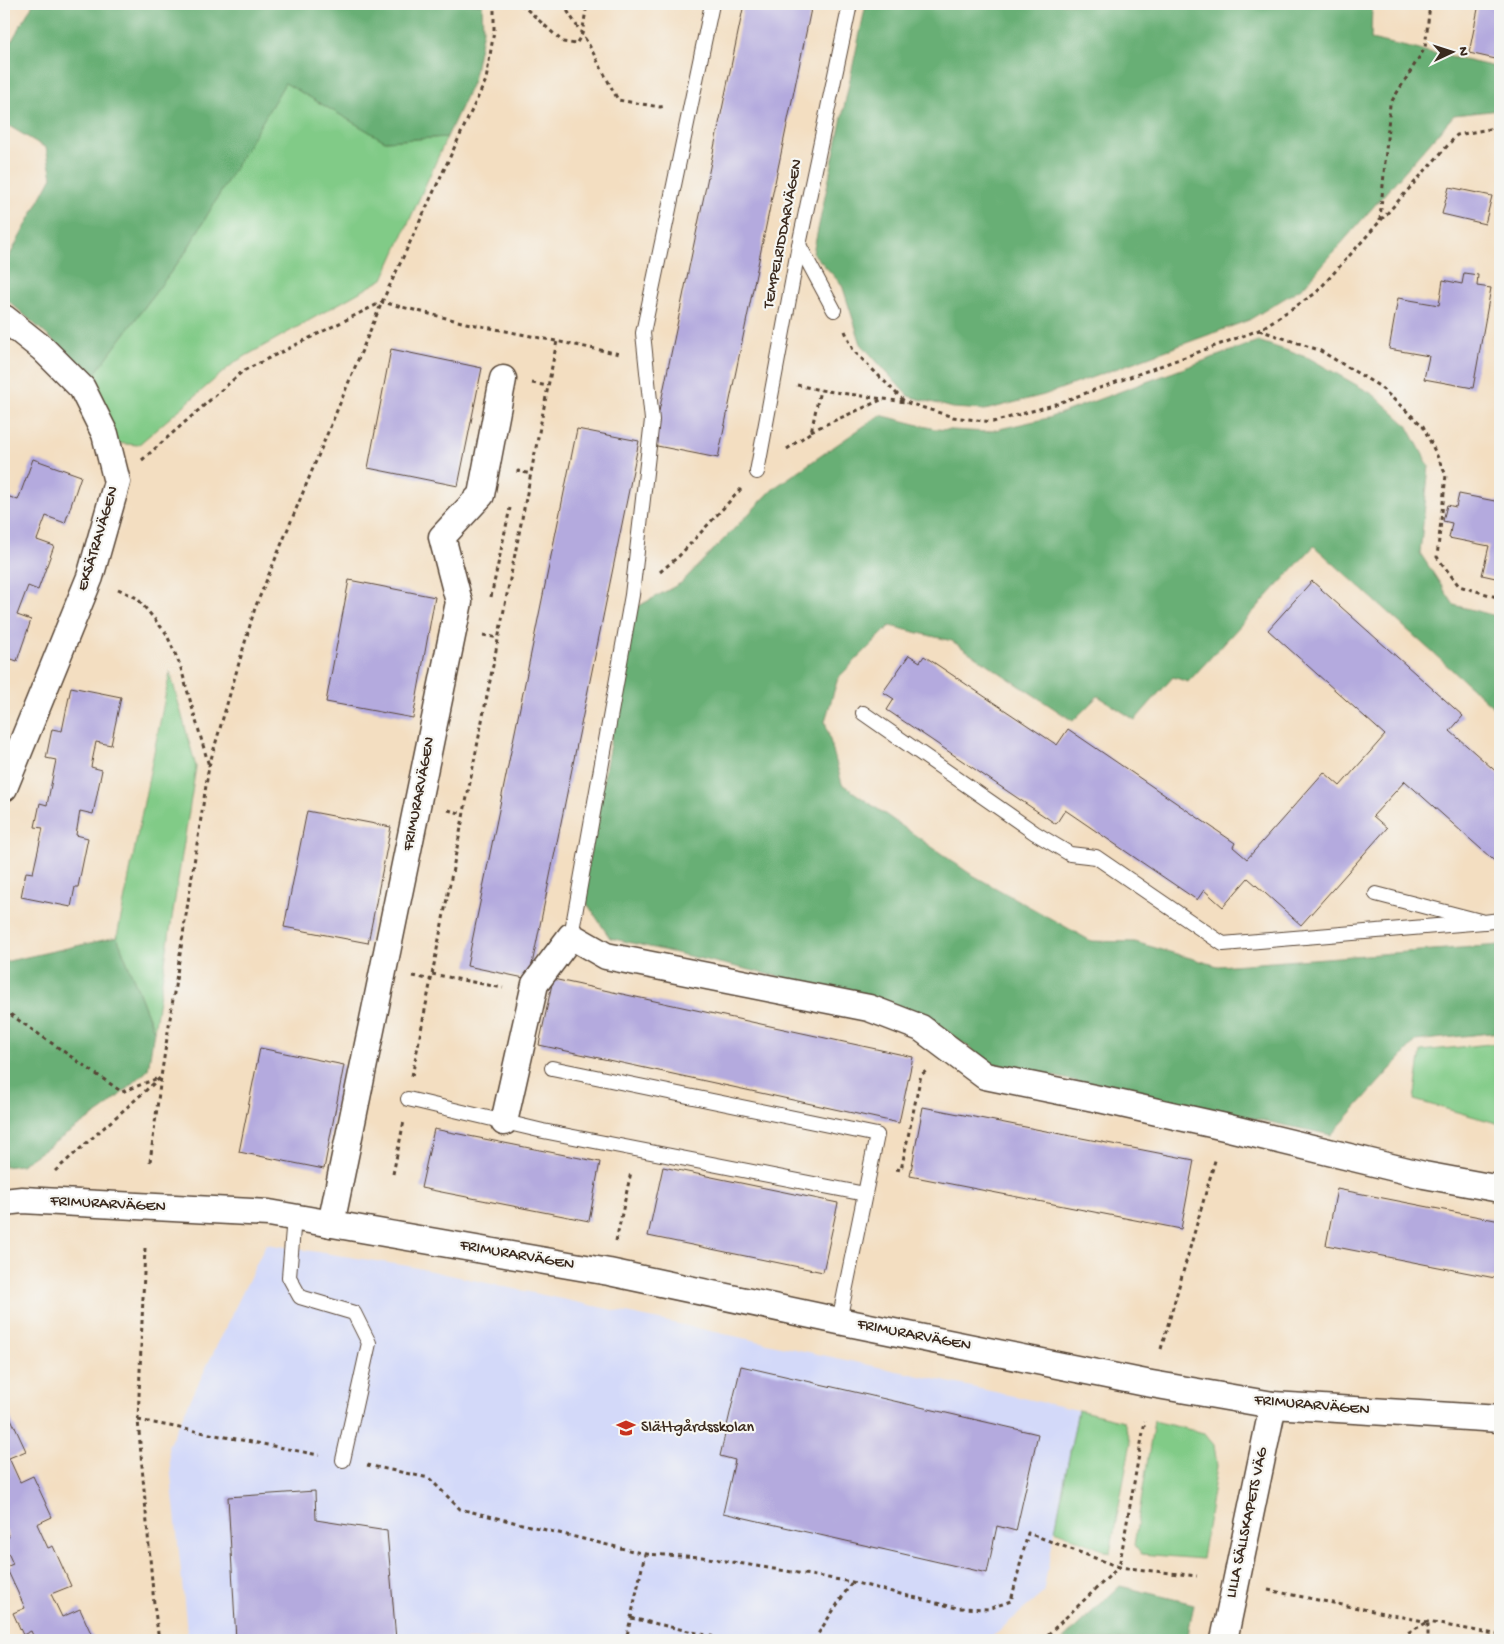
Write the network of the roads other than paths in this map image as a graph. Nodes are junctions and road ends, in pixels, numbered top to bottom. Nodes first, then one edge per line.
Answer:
1 (712, 4) edge
2 (850, 4) edge
3 (799, 245) junction
4 (834, 310) road end
5 (4, 318) edge
6 (503, 379) dead end
7 (756, 472) road end
8 (863, 713) dead end
9 (4, 788) edge
10 (1376, 894) dead end
11 (1500, 920) edge
12 (1484, 922) junction
13 (572, 936) junction
14 (552, 1068) dead end
15 (408, 1099) road end
16 (504, 1122) junction
17 (1500, 1189) edge
18 (865, 1194) junction
19 (13, 1201) edge
20 (294, 1217) junction
21 (331, 1224) junction
22 (839, 1321) junction
23 (1273, 1405) junction
24 (1500, 1418) edge
25 (343, 1460) road end
26 (1224, 1640) edge

1 - 13 lane
2 - 3 lane, TEMPELRIDDARVÄGEN
3 - 4 lane
3 - 7 lane, TEMPELRIDDARVÄGEN
5 - 9 street, EKSÄTRAVÄGEN
6 - 21 street, FRIMURARVÄGEN
8 - 12 lane
10 - 12 lane
11 - 12 lane
13 - 16 street
13 - 17 street
14 - 18 lane
15 - 16 lane
16 - 18 lane
18 - 22 lane
19 - 20 street, FRIMURARVÄGEN
20 - 21 street, FRIMURARVÄGEN
20 - 25 lane
21 - 22 street, FRIMURARVÄGEN
22 - 23 street, FRIMURARVÄGEN
23 - 24 street, FRIMURARVÄGEN
23 - 26 street, LILLA SÄLLSKAPETS VÄG

